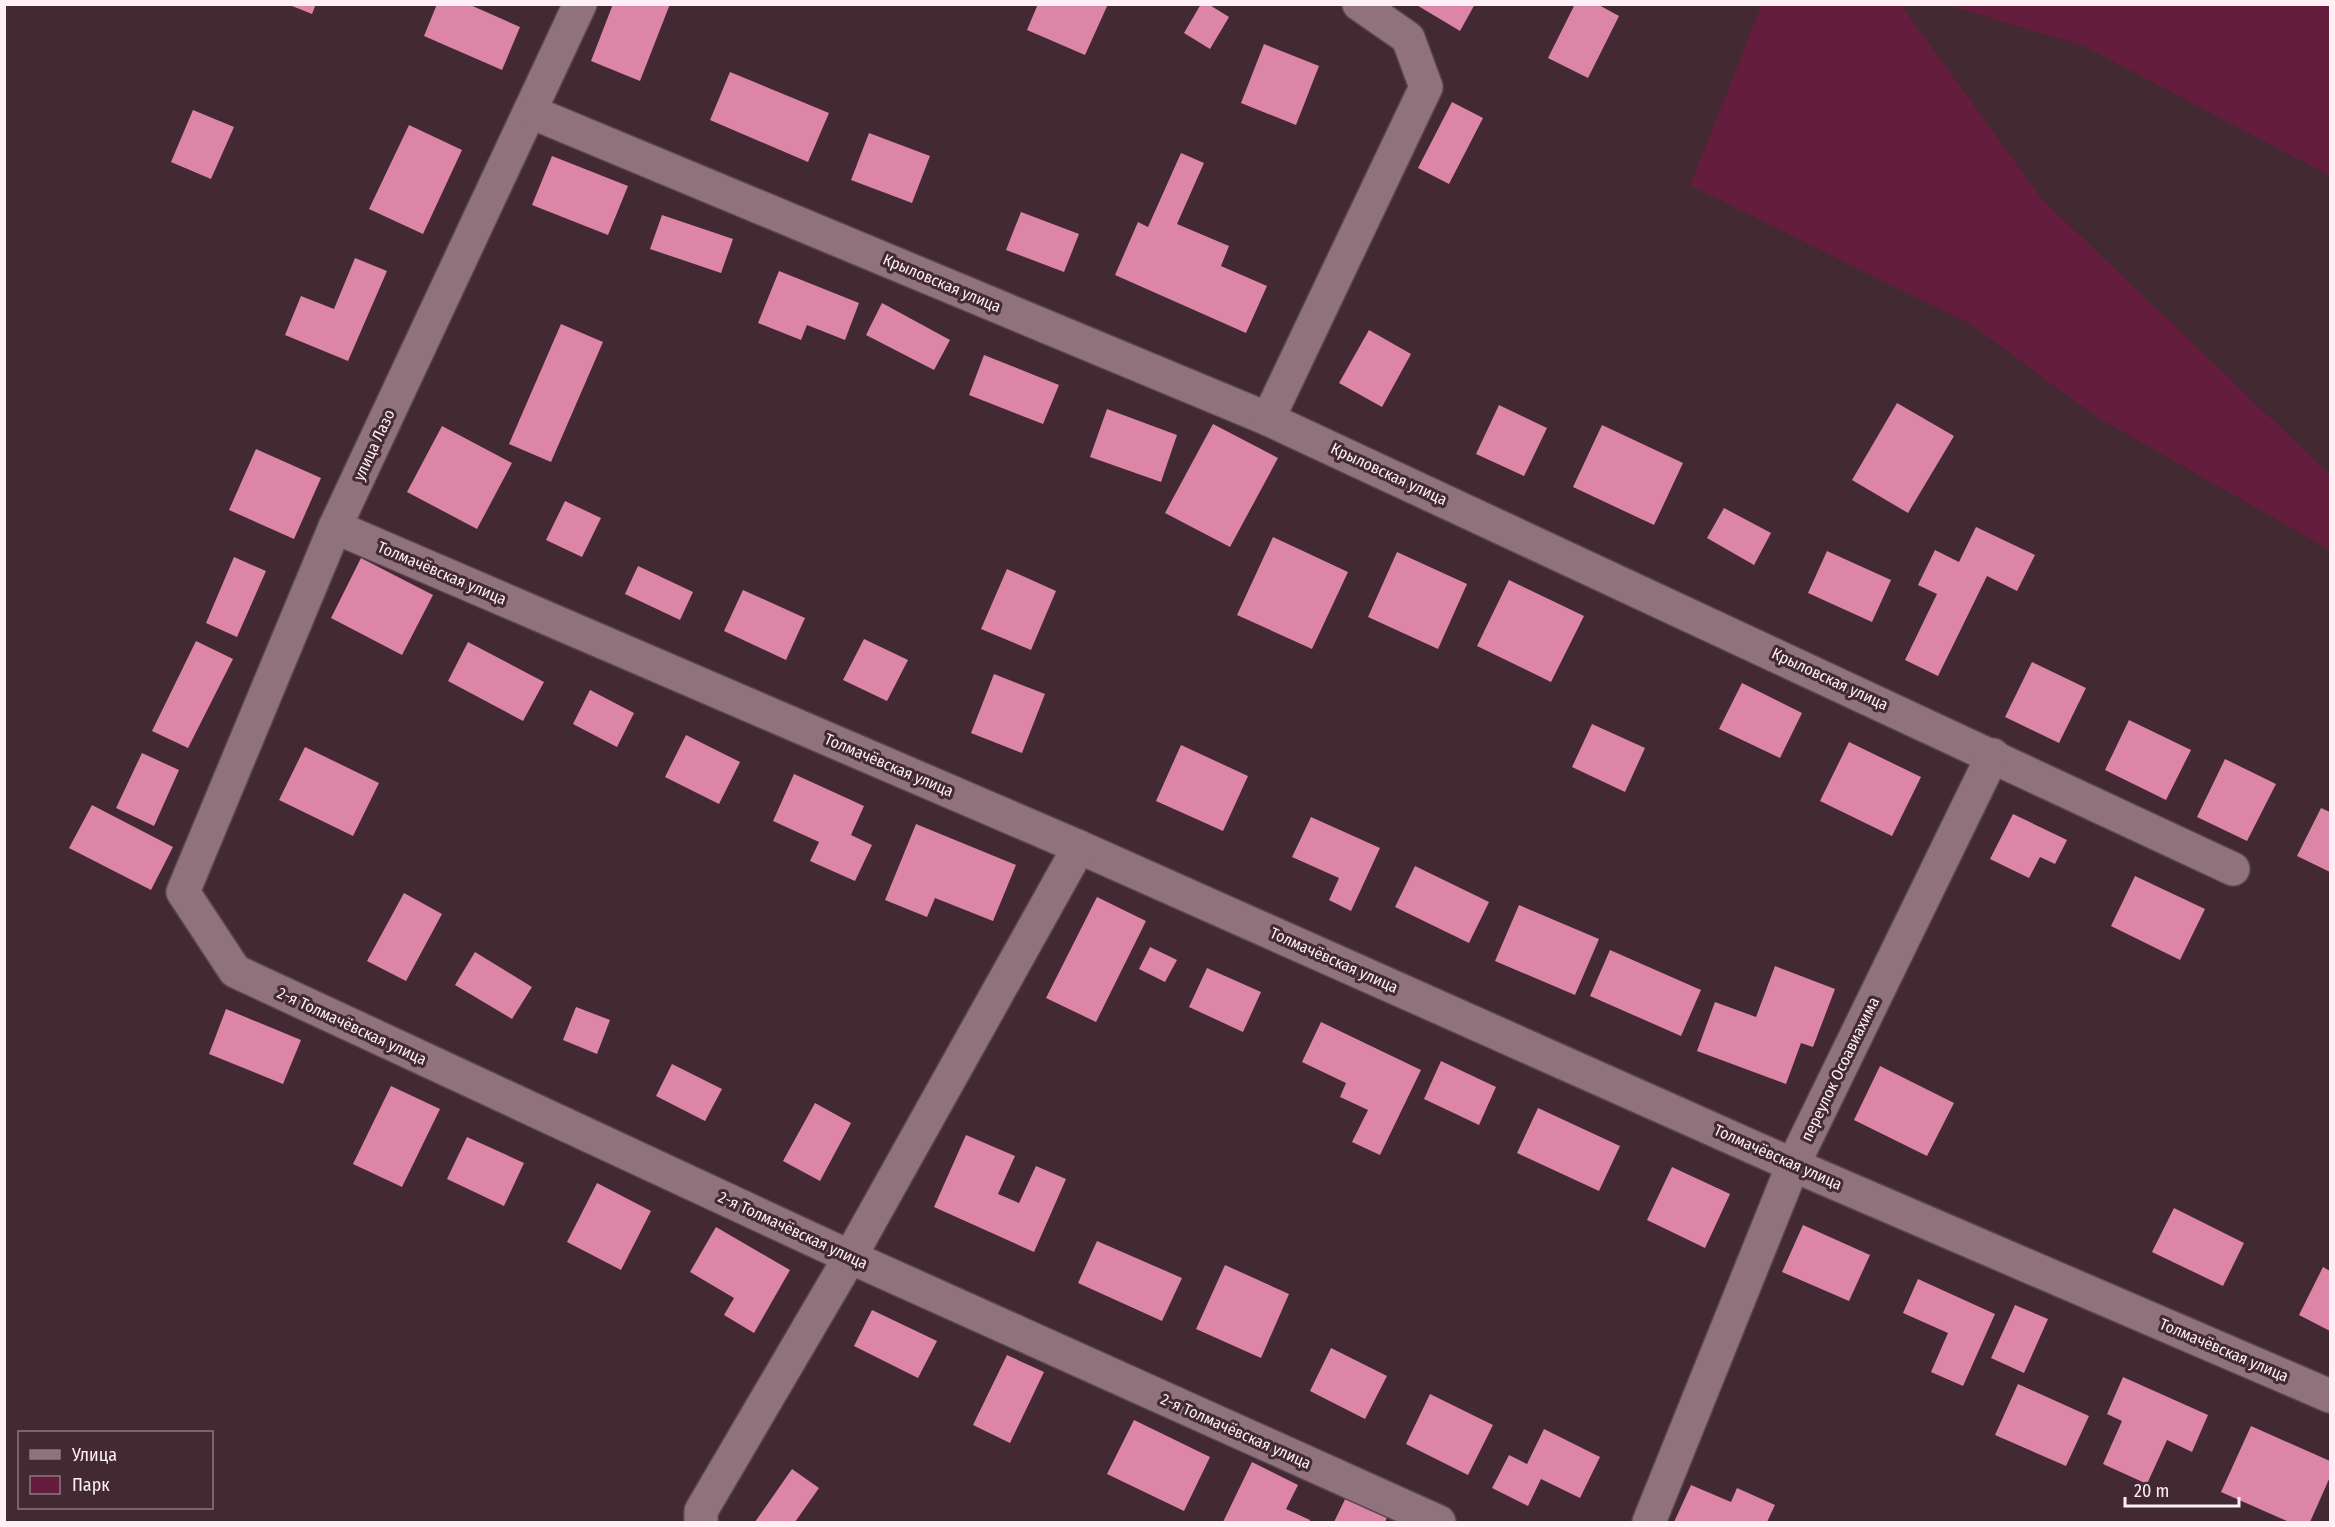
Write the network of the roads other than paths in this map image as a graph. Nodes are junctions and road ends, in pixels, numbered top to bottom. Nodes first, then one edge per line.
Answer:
1 (1359, 4) edge
2 (574, 7) edge
3 (531, 112) junction
4 (1268, 419) junction
5 (335, 526) junction
6 (1993, 755) junction
7 (1079, 846) junction
8 (2233, 869) dead end
9 (183, 892) joint
10 (1793, 1165) junction
11 (850, 1257) junction
12 (2331, 1396) edge
13 (701, 1517) edge
14 (1439, 1522) edge
15 (1649, 1522) edge

1 - 4 street
2 - 3 street, улица Лазо
3 - 4 street, Крыловская улица
3 - 5 street, улица Лазо
4 - 6 street, Крыловская улица
5 - 7 street, Толмачёвская улица
5 - 9 street, улица Лазо
6 - 8 street, Крыловская улица
6 - 10 street, переулок Осоавиахима
7 - 10 street, Толмачёвская улица
7 - 11 street
9 - 11 street, 2-я Толмачёвская улица
10 - 12 street, Толмачёвская улица
10 - 15 street, переулок Осоавиахима
11 - 13 street
11 - 14 street, 2-я Толмачёвская улица

